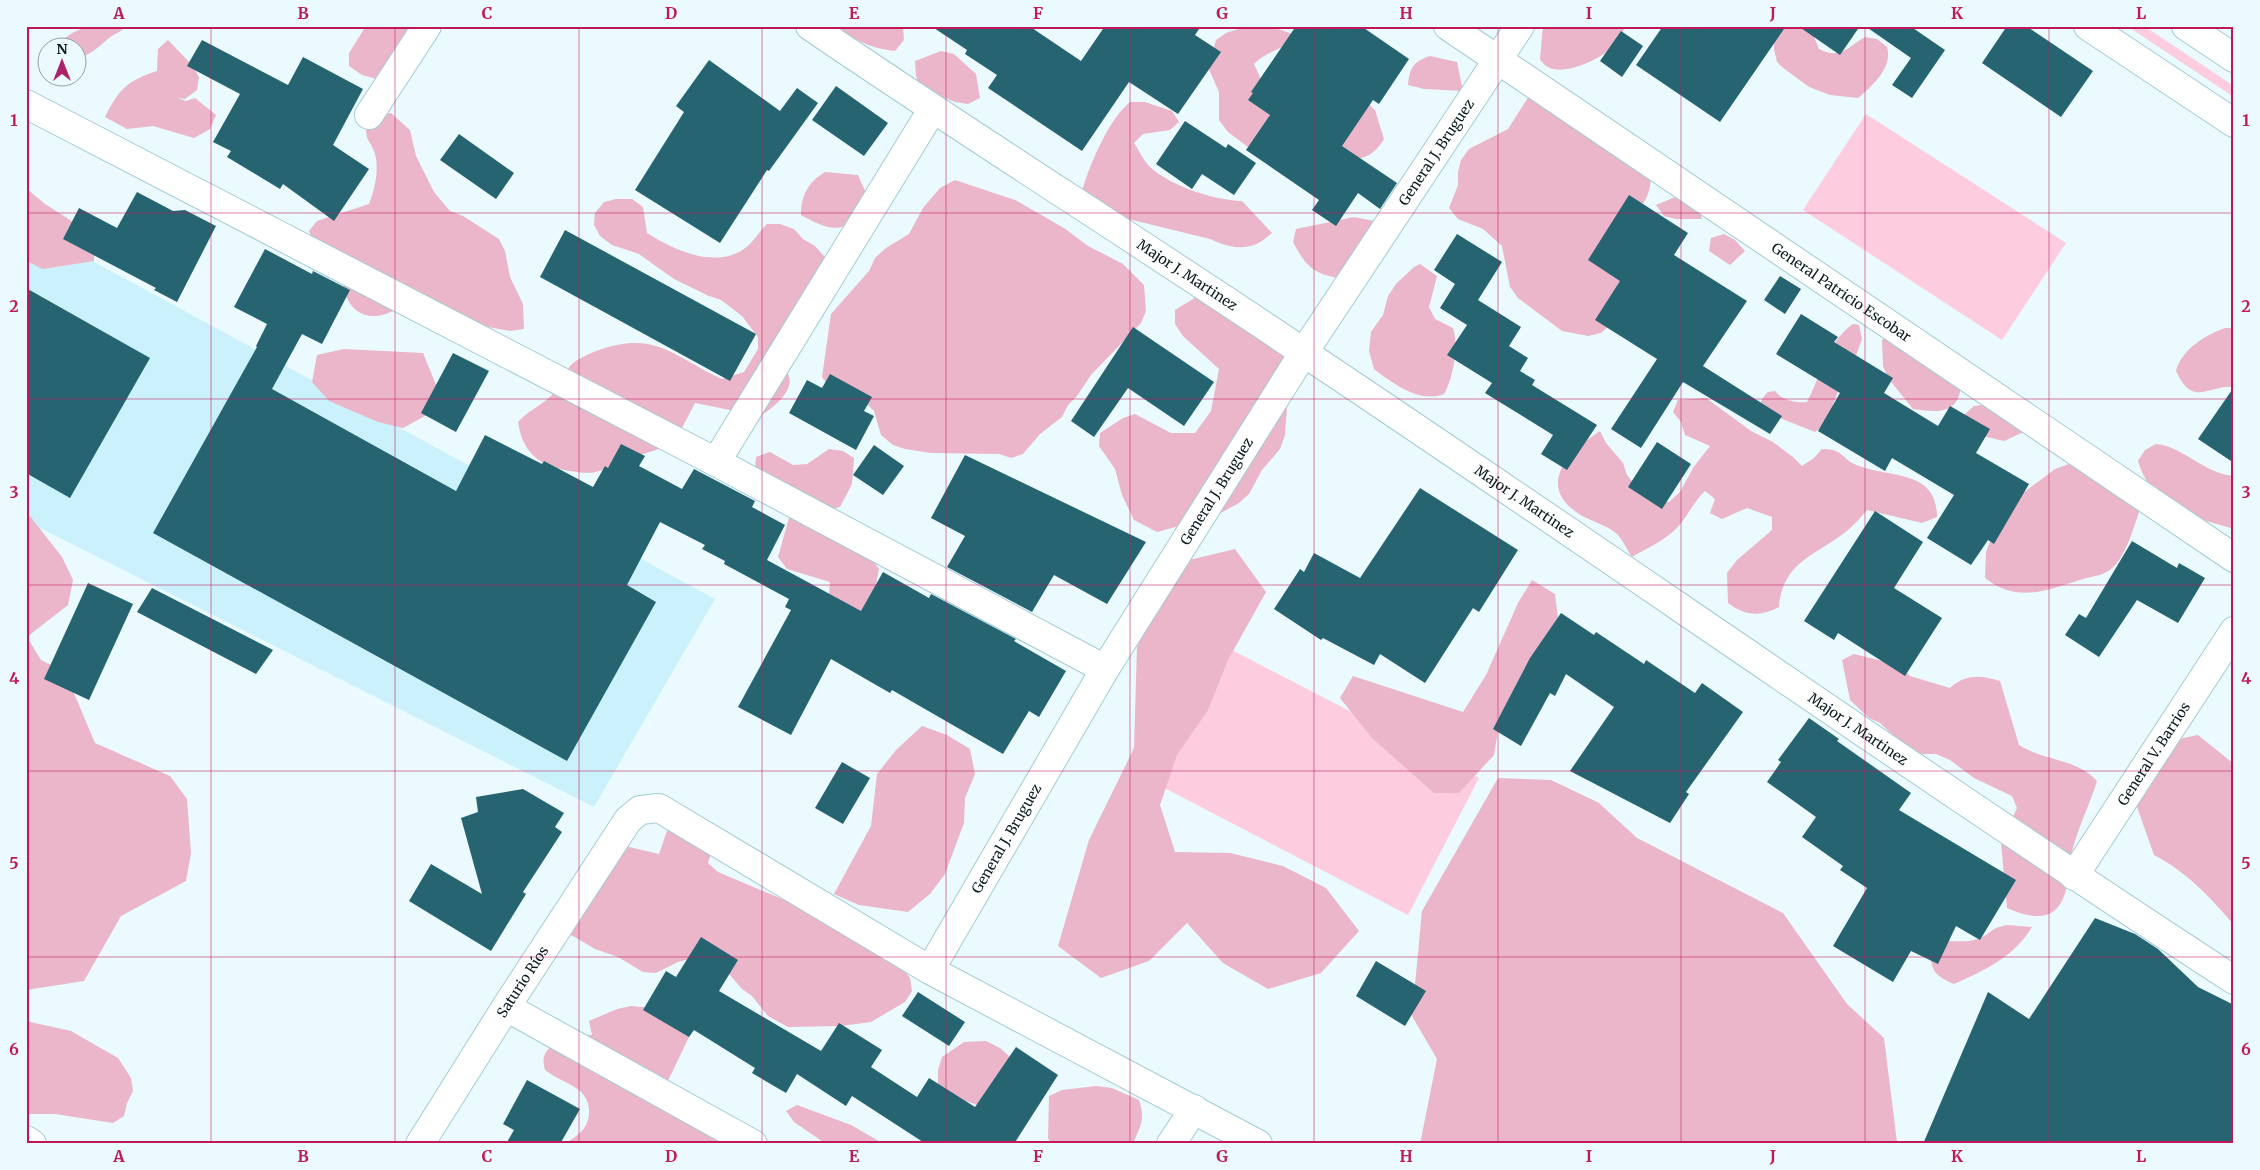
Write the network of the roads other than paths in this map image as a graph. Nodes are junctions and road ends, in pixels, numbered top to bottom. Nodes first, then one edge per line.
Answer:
1 (427, 26) edge
2 (810, 26) edge
3 (1448, 26) edge
4 (1520, 26) edge
5 (2088, 26) edge
6 (2186, 26) edge
7 (2234, 58) edge
8 (1498, 60) junction
9 (26, 104) edge
10 (932, 110) junction
11 (369, 115) dead end
12 (2234, 123) edge
13 (1304, 352) junction
14 (716, 462) junction
15 (2234, 558) edge
16 (2234, 631) edge
17 (1105, 669) junction
18 (2074, 876) junction
19 (930, 970) junction
20 (2234, 980) edge
21 (506, 1008) junction
22 (1194, 1109) junction
23 (26, 1140) edge
24 (32, 1144) edge
25 (420, 1144) edge
26 (753, 1144) edge
27 (1171, 1144) edge
28 (1258, 1144) edge

1 - 11 street
2 - 10 street, Major J. Martinez
3 - 8 street, General Patricio Escobar
4 - 8 street, General J. Bruguez
5 - 12 street
6 - 7 street
8 - 13 street, General J. Bruguez
8 - 15 street, General Patricio Escobar
9 - 14 street
10 - 13 street, Major J. Martinez
10 - 14 street
13 - 17 street, General J. Bruguez
13 - 18 street, Major J. Martinez
14 - 17 street
16 - 18 street, General V. Barrios
17 - 19 street, General J. Bruguez
18 - 20 street, Major J. Martinez
19 - 21 street, Saturio Ríos
19 - 22 street
21 - 25 street, Saturio Ríos
21 - 26 street
22 - 27 street
22 - 28 street
23 - 24 street

